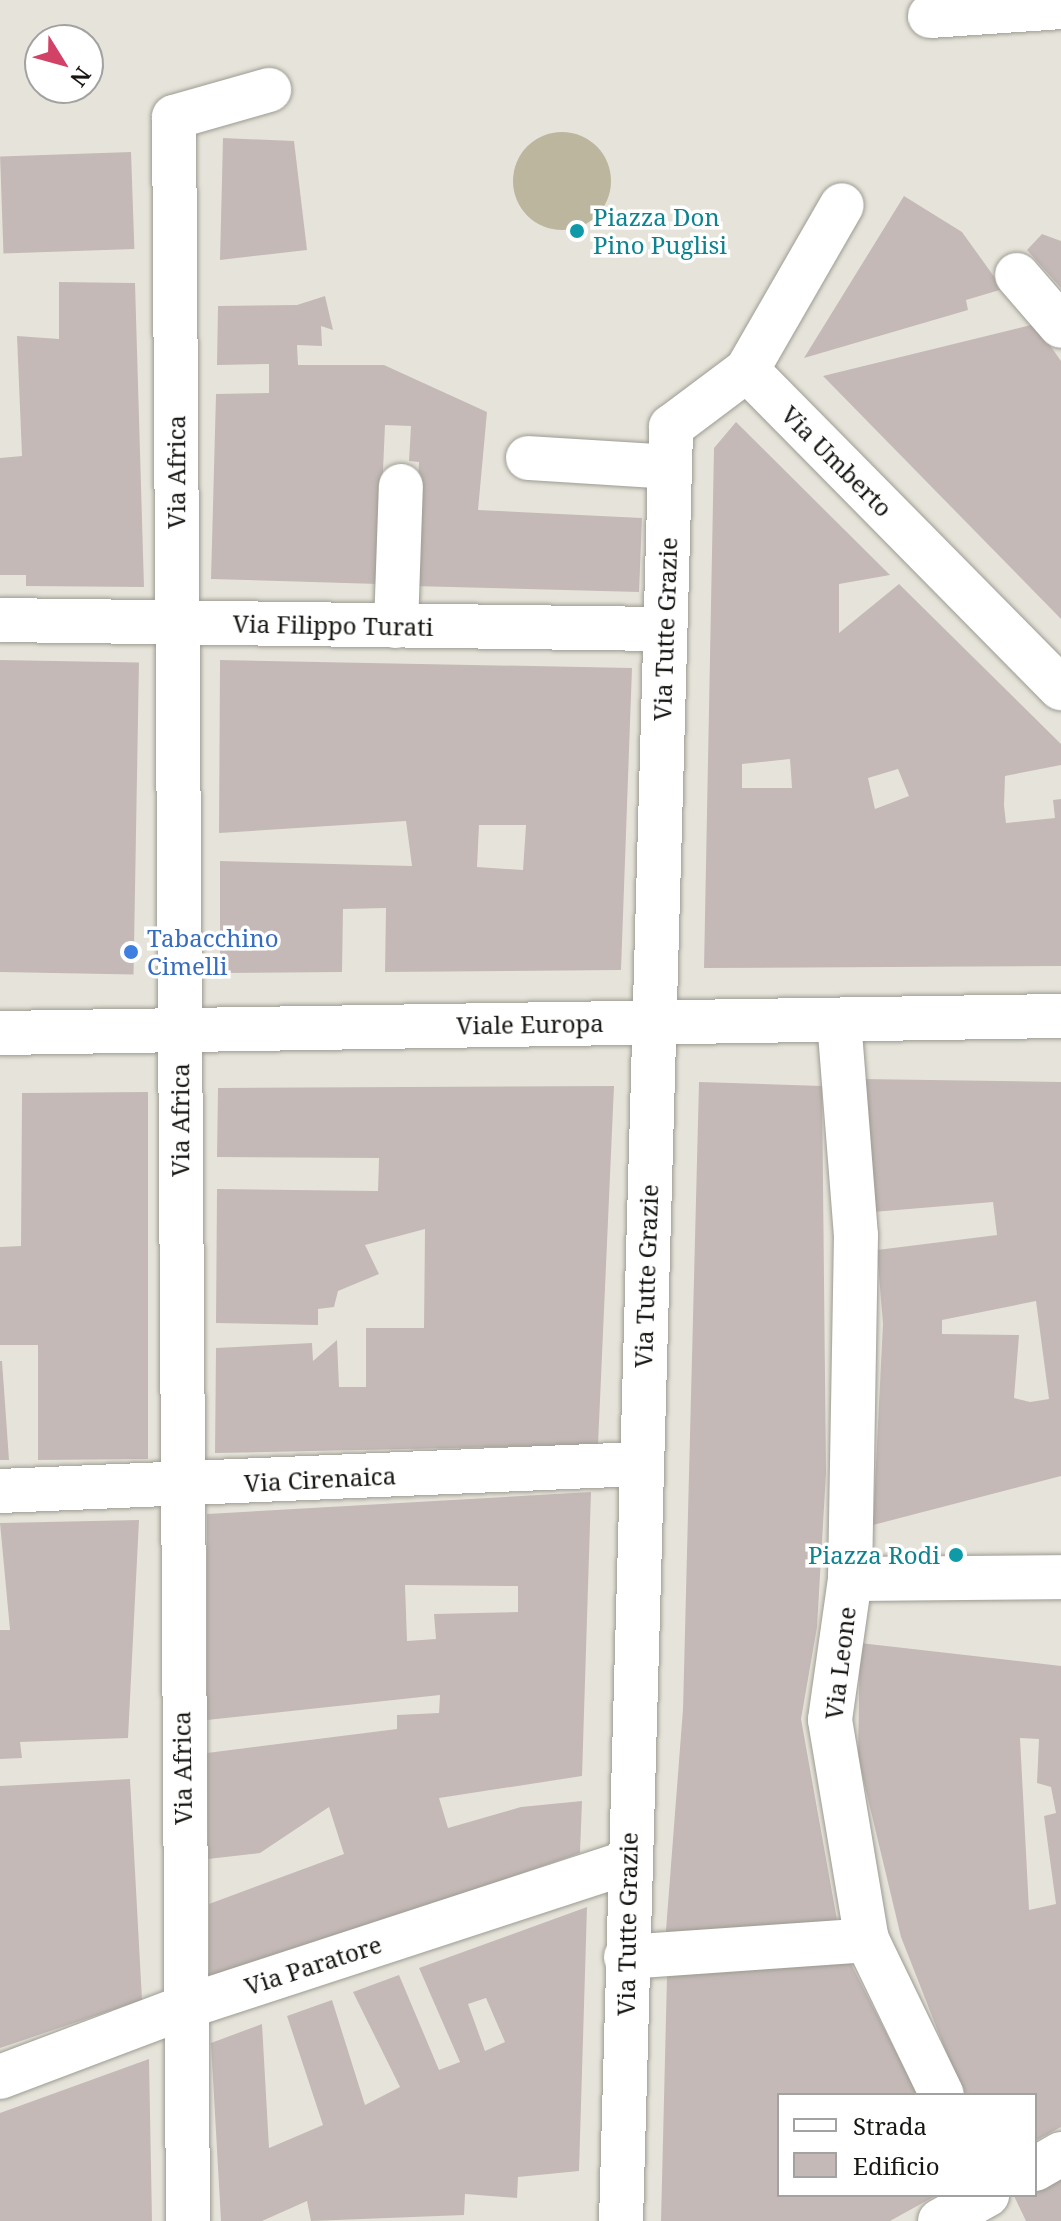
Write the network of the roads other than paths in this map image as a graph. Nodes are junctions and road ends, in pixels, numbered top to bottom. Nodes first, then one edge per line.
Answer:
1 (1061, 7) edge
2 (930, 16) dead end
3 (269, 90) dead end
4 (842, 205) dead end
5 (1017, 275) dead end
6 (1061, 326) edge
7 (747, 370) junction
8 (528, 458) dead end
9 (670, 467) junction
10 (401, 486) dead end
11 (0, 620) edge
12 (177, 622) junction
13 (396, 626) junction
14 (665, 629) junction
15 (1061, 688) edge
16 (1061, 1016) edge
17 (839, 1020) junction
18 (654, 1021) junction
19 (0, 1033) edge
20 (180, 1034) junction
21 (640, 1464) junction
22 (178, 1486) junction
23 (0, 1491) edge
24 (1061, 1577) edge
25 (850, 1579) junction
26 (628, 1862) junction
27 (867, 1940) junction
28 (626, 1957) junction
29 (185, 2007) junction
30 (0, 2077) edge
31 (941, 2093) edge
32 (1061, 2154) edge
33 (1037, 2168) edge
34 (985, 2197) edge
35 (990, 2197) edge
36 (188, 2221) edge
37 (621, 2221) edge
38 (940, 2221) edge
39 (1003, 2221) edge

1 - 2 street
3 - 12 street, Via Africa
4 - 7 street
5 - 6 street
7 - 9 street, Via Tutte Grazie
7 - 15 street, Via Umberto
8 - 9 street
9 - 14 street, Via Tutte Grazie
10 - 13 street
11 - 12 street, Via Filippo Turati
12 - 13 street, Via Filippo Turati
12 - 20 street, Via Africa
13 - 14 street, Via Filippo Turati
14 - 18 street, Via Tutte Grazie
16 - 17 street, Viale Europa
17 - 18 street, Viale Europa
17 - 25 street, Via Leone
18 - 20 street, Viale Europa
18 - 21 street, Via Tutte Grazie
19 - 20 street, Viale Europa
20 - 22 street, Via Africa
21 - 22 street, Via Cirenaica
21 - 26 street, Via Tutte Grazie
22 - 23 street, Via Cirenaica
22 - 29 street, Via Africa
24 - 25 street
25 - 27 street, Via Leone
26 - 28 street, Via Tutte Grazie
26 - 29 street, Via Paratore
27 - 28 street
27 - 31 street, Via Leone
28 - 37 street, Via Tutte Grazie
29 - 30 street, Via Paratore
29 - 36 street, Via Africa
32 - 33 street
34 - 38 street
35 - 39 street

